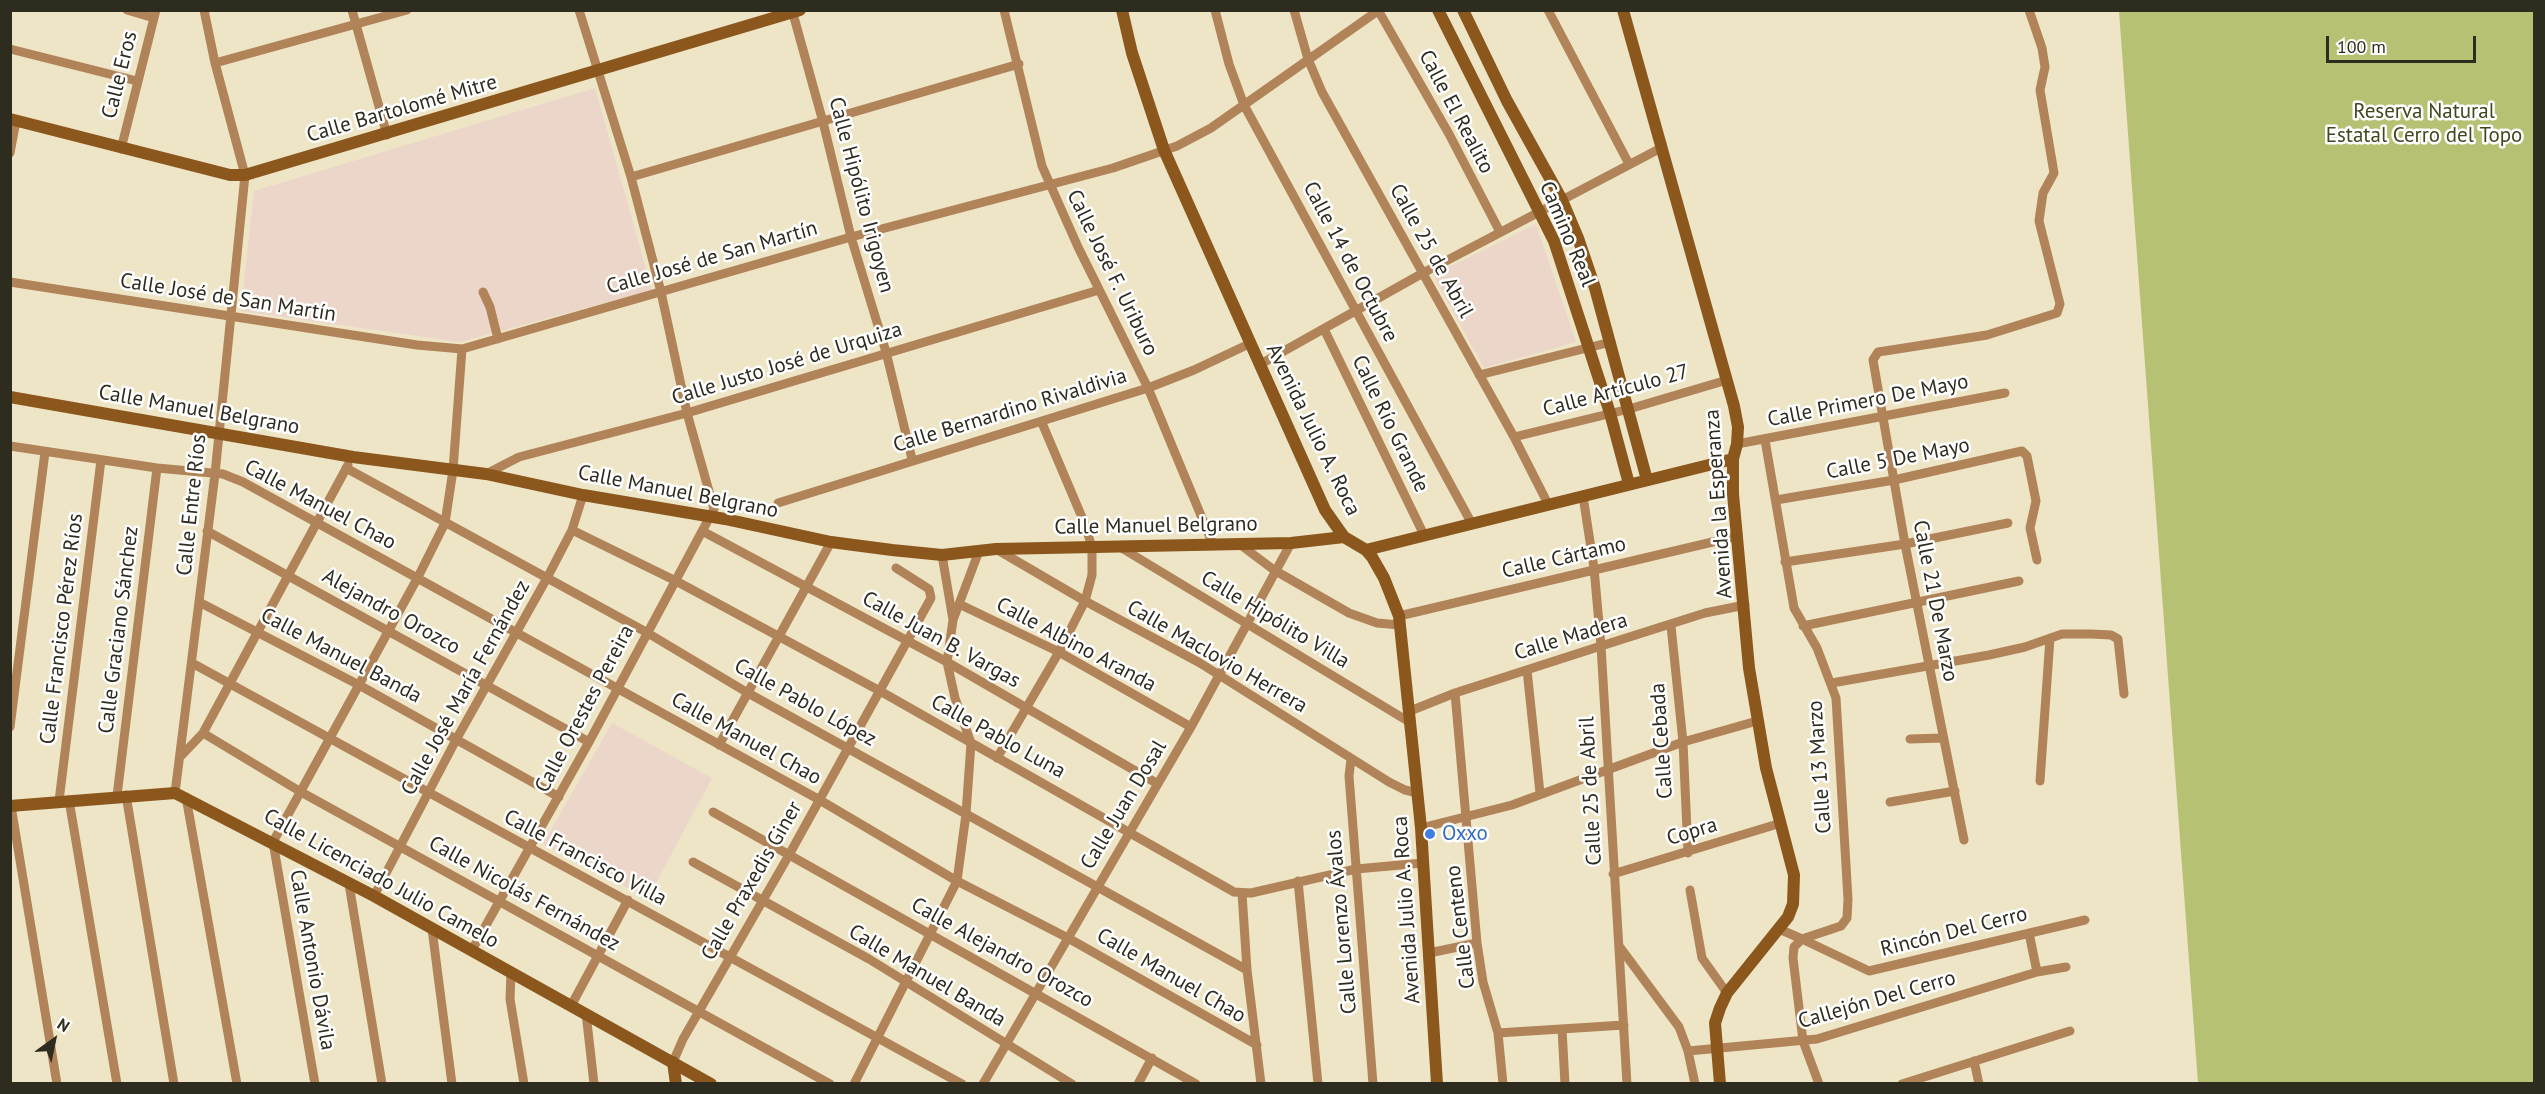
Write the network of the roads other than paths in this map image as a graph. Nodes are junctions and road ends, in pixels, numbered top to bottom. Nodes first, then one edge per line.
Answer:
1 (127, 10) edge
2 (204, 10) edge
3 (352, 10) edge
4 (407, 10) edge
5 (579, 10) edge
6 (1004, 10) edge
7 (1122, 10) edge
8 (1215, 10) edge
9 (1294, 10) edge
10 (1438, 10) edge
11 (1463, 10) edge
12 (1548, 10) edge
13 (1623, 10) edge
14 (2029, 10) edge
15 (795, 11) edge
16 (1378, 11) edge
17 (155, 14) edge
18 (356, 26) junction
19 (10, 49) edge
20 (1308, 59) junction
21 (215, 63) junction
22 (1019, 64) junction
23 (598, 72) junction
24 (137, 81) junction
25 (1244, 105) junction
26 (13, 120) edge
27 (823, 122) junction
28 (387, 135) junction
29 (1661, 148) junction
30 (121, 149) junction
31 (1164, 150) junction
32 (10, 153) edge
33 (1629, 164) junction
34 (245, 175) junction
35 (631, 177) junction
36 (1050, 184) junction
37 (1562, 200) junction
38 (1540, 210) junction
39 (1500, 232) junction
40 (850, 237) junction
41 (1423, 273) junction
42 (10, 282) edge
43 (1099, 290) junction
44 (483, 292) dead end
45 (661, 292) junction
46 (1358, 310) junction
47 (230, 317) junction
48 (1324, 328) junction
49 (498, 339) junction
50 (1611, 342) junction
51 (1249, 344) junction
52 (1590, 347) junction
53 (462, 349) junction
54 (886, 352) junction
55 (1259, 365) junction
56 (1479, 375) junction
57 (1727, 380) junction
58 (1148, 388) junction
59 (2005, 393) dead end
60 (10, 397) edge
61 (1629, 409) junction
62 (687, 413) junction
63 (1610, 413) junction
64 (1883, 416) junction
65 (1042, 423) junction
66 (218, 431) junction
67 (1514, 437) junction
68 (1766, 440) junction
69 (1737, 444) junction
70 (10, 446) edge
71 (45, 452) junction
72 (353, 456) junction
73 (912, 459) junction
74 (1733, 459) junction
75 (101, 460) junction
76 (157, 468) junction
77 (346, 468) junction
78 (453, 470) junction
79 (214, 474) junction
80 (486, 474) junction
81 (1647, 480) junction
82 (1894, 480) junction
83 (1629, 484) junction
84 (583, 495) junction
85 (1583, 496) junction
86 (1776, 500) junction
87 (778, 502) dead end
88 (1548, 504) junction
89 (711, 516) junction
90 (316, 522) junction
91 (445, 523) junction
92 (2008, 523) dead end
93 (1472, 524) junction
94 (572, 530) junction
95 (207, 531) junction
96 (704, 532) junction
97 (1424, 535) junction
98 (1738, 536) junction
99 (1344, 537) junction
100 (831, 542) junction
101 (1212, 542) junction
102 (1238, 543) junction
103 (1291, 543) junction
104 (1905, 544) junction
105 (1120, 547) junction
106 (1092, 548) junction
107 (996, 549) junction
108 (1366, 550) junction
109 (979, 551) junction
110 (942, 555) junction
111 (2037, 560) dead end
112 (1785, 562) junction
113 (896, 568) dead end
114 (1594, 568) junction
115 (1274, 570) junction
116 (288, 574) junction
117 (418, 577) junction
118 (547, 578) junction
119 (676, 581) junction
120 (2019, 581) dead end
121 (808, 586) junction
122 (1917, 600) junction
123 (199, 602) junction
124 (1085, 602) junction
125 (959, 604) junction
126 (1745, 605) junction
127 (953, 620) junction
128 (1399, 620) junction
129 (1246, 623) junction
130 (1671, 626) junction
131 (1803, 626) junction
132 (387, 630) junction
133 (257, 631) junction
134 (517, 632) junction
135 (646, 632) junction
136 (780, 637) junction
137 (2050, 638) junction
138 (908, 642) junction
139 (1601, 646) junction
140 (1059, 652) junction
141 (947, 662) junction
142 (192, 663) junction
143 (1930, 664) junction
144 (1527, 670) junction
145 (1219, 675) junction
146 (229, 683) junction
147 (1832, 683) junction
148 (359, 685) junction
149 (487, 687) junction
150 (618, 688) junction
151 (880, 691) junction
152 (748, 693) junction
153 (1455, 693) junction
154 (2124, 694) dead end
155 (1026, 708) junction
156 (1410, 717) junction
157 (1757, 720) junction
158 (10, 727) edge
159 (1191, 727) junction
160 (203, 733) junction
161 (331, 738) junction
162 (457, 738) junction
163 (1943, 738) junction
164 (1910, 739) dead end
165 (589, 742) junction
166 (1683, 742) junction
167 (971, 743) junction
168 (719, 745) junction
169 (847, 747) junction
170 (182, 756) junction
171 (997, 758) junction
172 (1351, 759) junction
173 (1608, 772) junction
174 (2040, 781) dead end
175 (1158, 784) junction
176 (1954, 791) junction
177 (302, 792) junction
178 (428, 793) junction
179 (1418, 793) junction
180 (1540, 794) junction
181 (181, 795) junction
182 (122, 796) junction
183 (559, 796) junction
184 (819, 799) junction
185 (64, 800) junction
186 (1890, 802) dead end
187 (11, 806) edge
188 (713, 812) dead end
189 (966, 814) junction
190 (1467, 818) junction
191 (1781, 823) junction
192 (1421, 828) junction
193 (1130, 831) junction
194 (1964, 840) dead end
195 (273, 842) junction
196 (400, 847) junction
197 (529, 848) junction
198 (1688, 853) junction
199 (789, 855) junction
200 (693, 862) dead end
201 (1423, 863) junction
202 (1356, 869) junction
203 (1613, 874) junction
204 (957, 881) junction
205 (1298, 881) junction
206 (349, 884) junction
207 (1096, 888) junction
208 (1690, 890) dead end
209 (1242, 893) junction
210 (374, 896) junction
211 (628, 900) junction
212 (498, 902) junction
213 (762, 902) junction
214 (2085, 920) dead end
215 (432, 929) junction
216 (1779, 929) junction
217 (2029, 933) junction
218 (931, 934) junction
219 (1068, 938) junction
220 (1802, 939) junction
221 (1477, 943) junction
222 (1619, 946) junction
223 (472, 950) junction
224 (1429, 953) junction
225 (729, 955) junction
226 (598, 956) junction
227 (2066, 967) dead end
228 (1246, 970) junction
229 (511, 972) junction
230 (2037, 972) junction
231 (906, 983) junction
232 (1035, 992) junction
233 (1727, 993) junction
234 (572, 1004) junction
235 (699, 1011) junction
236 (586, 1013) junction
237 (1624, 1025) junction
238 (1562, 1029) junction
239 (2070, 1031) dead end
240 (1498, 1033) junction
241 (877, 1038) junction
242 (1803, 1041) junction
243 (1005, 1045) junction
244 (1257, 1046) junction
245 (1715, 1050) junction
246 (1688, 1051) junction
247 (1152, 1058) junction
248 (1974, 1061) junction
249 (673, 1062) junction
250 (57, 1083) edge
251 (117, 1083) edge
252 (174, 1083) edge
253 (237, 1083) edge
254 (315, 1083) edge
255 (382, 1083) edge
256 (452, 1083) edge
257 (524, 1083) edge
258 (594, 1083) edge
259 (676, 1083) edge
260 (711, 1083) edge
261 (830, 1083) edge
262 (854, 1083) edge
263 (962, 1083) edge
264 (983, 1083) edge
265 (1072, 1083) edge
266 (1138, 1083) edge
267 (1196, 1083) edge
268 (1261, 1083) edge
269 (1318, 1083) edge
270 (1373, 1083) edge
271 (1437, 1083) edge
272 (1503, 1083) edge
273 (1565, 1083) edge
274 (1627, 1083) edge
275 (1695, 1083) edge
276 (1720, 1083) edge
277 (1819, 1083) edge
278 (1902, 1083) edge
279 (1979, 1083) edge

1 - 17 street
2 - 21 street, Calle Entre Ríos
3 - 18 street
4 - 18 street
5 - 23 street
6 - 22 street, Calle José F. Uriburo
7 - 31 street, Avenida Julio A. Roca
8 - 25 street, Calle 14 de Octubre
9 - 20 street, Calle 25 de Abril
10 - 38 street, Camino Real
11 - 37 street, Camino Real
12 - 33 street
13 - 29 street, Avenida la Esperanza
14 - 64 street, Calle 21 De Marzo
15 - 23 street, Calle Bartolomé Mitre
15 - 27 street, Calle Hipólito Irigoyen
16 - 20 street, Calle José de San Martín
16 - 39 street, Calle El Realito
17 - 24 street, Calle Eros
18 - 21 street
18 - 28 street
19 - 24 street
20 - 25 street, Calle José de San Martín
20 - 41 street, Calle 25 de Abril
21 - 34 street, Calle Entre Ríos
22 - 27 street
22 - 36 street, Calle José F. Uriburo
23 - 28 street, Calle Bartolomé Mitre
23 - 35 street
24 - 30 street, Calle Eros
25 - 31 street, Calle José de San Martín
25 - 46 street, Calle 14 de Octubre
26 - 30 street, Calle Bartolomé Mitre
26 - 32 street
27 - 35 street
27 - 40 street, Calle Hipólito Irigoyen
28 - 34 street, Calle Bartolomé Mitre
29 - 33 street
29 - 57 street, Avenida la Esperanza
30 - 34 street, Calle Bartolomé Mitre
31 - 36 street, Calle José de San Martín
31 - 51 street, Avenida Julio A. Roca
33 - 37 street
34 - 47 street, Calle Entre Ríos
35 - 45 street
36 - 40 street, Calle José de San Martín
36 - 43 street, Calle José F. Uriburo
37 - 38 street
37 - 50 street, Camino Real
38 - 39 street
38 - 52 street, Camino Real
39 - 41 street
40 - 45 street, Calle José de San Martín
40 - 54 street, Calle Hipólito Irigoyen
41 - 46 street
41 - 56 street, Calle 25 de Abril
42 - 47 street, Calle José de San Martín
43 - 54 street, Calle Justo José de Urquiza
43 - 58 street, Calle José F. Uriburo
44 - 49 street
45 - 49 street, Calle José de San Martín
45 - 62 street
46 - 48 street
46 - 93 street, Calle 14 de Octubre
47 - 53 street, Calle José de San Martín
47 - 66 street, Calle Entre Ríos
48 - 55 street
48 - 97 street, Calle Río Grande
49 - 53 street, Calle José de San Martín
50 - 52 street
50 - 61 street, Camino Real
51 - 55 street, Avenida Julio A. Roca
51 - 58 street, Calle Bernardino Rivaldivia
52 - 56 street
52 - 63 street, Camino Real
53 - 78 street
54 - 62 street, Calle Justo José de Urquiza
54 - 73 street, Calle Hipólito Irigoyen
55 - 99 street, Avenida Julio A. Roca
56 - 67 street, Calle 25 de Abril
57 - 61 street, Calle Artículo 27
57 - 69 street, Avenida la Esperanza
58 - 65 street, Calle Bernardino Rivaldivia
58 - 101 street, Calle José F. Uriburo
59 - 64 street, Calle Primero De Mayo
60 - 66 street, Calle Manuel Belgrano
61 - 63 street, Calle Artículo 27
61 - 81 street, Camino Real
62 - 80 street, Calle Justo José de Urquiza
62 - 89 street
63 - 67 street, Calle Artículo 27
63 - 83 street, Camino Real
64 - 68 street, Calle Primero De Mayo
64 - 82 street, Calle 21 De Marzo
65 - 73 street, Calle Bernardino Rivaldivia
65 - 106 street
66 - 72 street, Calle Manuel Belgrano
66 - 79 street, Calle Entre Ríos
67 - 88 street, Calle 25 de Abril
68 - 69 street, Calle Primero De Mayo
68 - 86 street, Calle 13 Marzo
69 - 74 street, Avenida la Esperanza
70 - 71 street, Calle Manuel Chao
71 - 75 street, Calle Manuel Chao
71 - 158 street
72 - 77 street
72 - 78 street, Calle Manuel Belgrano
73 - 87 street, Calle Bernardino Rivaldivia
74 - 81 street
74 - 98 street, Avenida la Esperanza
75 - 76 street, Calle Manuel Chao
75 - 185 street, Calle Francisco Pérez Ríos
76 - 79 street, Calle Manuel Chao
76 - 182 street, Calle Graciano Sánchez
77 - 90 street
77 - 91 street, Calle Pablo López
78 - 80 street, Calle Manuel Belgrano
78 - 91 street
79 - 90 street, Calle Manuel Chao
79 - 95 street, Calle Entre Ríos
80 - 84 street, Calle Manuel Belgrano
81 - 83 street
82 - 86 street, Calle 5 De Mayo
82 - 104 street, Calle 21 De Marzo
82 - 111 street, Calle 5 De Mayo
83 - 85 street
84 - 89 street, Calle Manuel Belgrano
84 - 94 street, Calle José María Fernández
85 - 88 street
85 - 114 street, Calle 25 de Abril
86 - 112 street, Calle 13 Marzo
88 - 93 street
89 - 96 street, Calle Orestes Pereira
89 - 100 street, Calle Manuel Belgrano
90 - 116 street
90 - 117 street, Calle Manuel Chao
91 - 117 street
91 - 118 street, Calle Pablo López
92 - 104 street
93 - 97 street
94 - 118 street, Calle José María Fernández
94 - 119 street, Calle Pablo Luna
95 - 116 street, Alejandro Orozco
95 - 123 street, Calle Entre Ríos
96 - 119 street, Calle Orestes Pereira
96 - 121 street, Calle Juan B. Vargas
97 - 108 street
98 - 114 street, Calle Cártamo
98 - 126 street, Avenida la Esperanza
99 - 103 street, Calle Manuel Belgrano
99 - 108 street, Avenida Julio A. Roca
100 - 110 street, Calle Manuel Belgrano
100 - 121 street
101 - 102 street, Calle Manuel Belgrano
101 - 105 street, Calle Manuel Belgrano
102 - 103 street, Calle Manuel Belgrano
102 - 115 street
103 - 115 street, Calle Juan Dosal
104 - 112 street
104 - 122 street, Calle 21 De Marzo
105 - 106 street, Calle Manuel Belgrano
105 - 129 street, Calle Hipólito Villa
106 - 107 street, Calle Manuel Belgrano
106 - 124 street
107 - 109 street, Calle Manuel Belgrano
107 - 124 street, Calle Maclovio Herrera
108 - 128 street, Avenida Julio A. Roca
109 - 110 street, Calle Manuel Belgrano
109 - 125 street
110 - 127 street
112 - 131 street, Calle 13 Marzo
113 - 138 street, Calle Praxedis Giner
114 - 128 street, Calle Cártamo
114 - 139 street, Calle 25 de Abril
115 - 128 street
115 - 129 street, Calle Juan Dosal
116 - 132 street, Alejandro Orozco
116 - 133 street
117 - 132 street
117 - 134 street, Calle Manuel Chao
118 - 134 street, Calle José María Fernández
118 - 135 street, Calle Pablo López
119 - 135 street, Calle Orestes Pereira
119 - 136 street, Calle Pablo Luna
120 - 122 street
121 - 136 street
121 - 138 street, Calle Juan B. Vargas
122 - 131 street
122 - 143 street, Calle 21 De Marzo
123 - 133 street, Calle Manuel Banda
123 - 142 street, Calle Entre Ríos
124 - 140 street
124 - 145 street, Calle Maclovio Herrera
125 - 127 street
125 - 140 street, Calle Albino Aranda
126 - 130 street, Calle Madera
126 - 157 street, Avenida la Esperanza
127 - 141 street
128 - 156 street, Avenida Julio A. Roca
129 - 145 street, Calle Juan Dosal
129 - 156 street, Calle Hipólito Villa
130 - 139 street, Calle Madera
130 - 166 street, Calle Cebada
131 - 147 street, Calle 13 Marzo
132 - 148 street
132 - 149 street, Alejandro Orozco
133 - 146 street
133 - 148 street, Calle Manuel Banda
134 - 149 street, Calle José María Fernández
134 - 150 street, Calle Manuel Chao
135 - 150 street, Calle Orestes Pereira
135 - 152 street, Calle Pablo López
136 - 151 street, Calle Pablo Luna
136 - 152 street
137 - 143 street
137 - 154 street
137 - 174 street
138 - 141 street, Calle Juan B. Vargas
138 - 151 street, Calle Praxedis Giner
139 - 144 street, Calle Madera
139 - 173 street, Calle 25 de Abril
140 - 155 street
140 - 159 street, Calle Albino Aranda
141 - 155 street, Calle Juan B. Vargas
141 - 167 street
142 - 146 street, Calle Francisco Villa
142 - 170 street, Calle Entre Ríos
143 - 147 street
143 - 163 street, Calle 21 De Marzo
144 - 153 street, Calle Madera
144 - 180 street
145 - 159 street, Calle Juan Dosal
145 - 172 street, Calle Maclovio Herrera
146 - 160 street
146 - 161 street, Calle Francisco Villa
147 - 220 street, Calle 13 Marzo
148 - 161 street
148 - 162 street, Calle Manuel Banda
149 - 162 street, Calle José María Fernández
149 - 165 street, Alejandro Orozco
150 - 165 street, Calle Orestes Pereira
150 - 168 street, Calle Manuel Chao
151 - 167 street, Calle Pablo Luna
151 - 169 street, Calle Praxedis Giner
152 - 168 street
152 - 169 street, Calle Pablo López
153 - 156 street, Calle Madera
153 - 190 street, Calle Centeno
155 - 171 street
155 - 175 street, Calle Juan B. Vargas
156 - 179 street, Avenida Julio A. Roca
157 - 166 street
157 - 191 street, Avenida la Esperanza
159 - 175 street, Calle Juan Dosal
160 - 170 street
160 - 177 street, Calle Nicolás Fernández
161 - 177 street
161 - 178 street, Calle Francisco Villa
162 - 178 street, Calle José María Fernández
162 - 183 street, Calle Manuel Banda
163 - 164 street
163 - 176 street, Calle 21 De Marzo
165 - 183 street, Calle Orestes Pereira
166 - 173 street
166 - 198 street, Calle Cebada
167 - 171 street, Calle Pablo Luna
167 - 189 street
168 - 184 street, Calle Manuel Chao
169 - 184 street, Calle Praxedis Giner
169 - 189 street, Calle Pablo López
170 - 181 street, Calle Entre Ríos
171 - 193 street, Calle Pablo Luna
172 - 179 street, Calle Maclovio Herrera
172 - 202 street, Calle Lorenzo Ávalos
173 - 180 street
173 - 203 street, Calle 25 de Abril
175 - 193 street, Calle Juan Dosal
176 - 186 street
176 - 194 street, Calle 21 De Marzo
177 - 195 street
177 - 196 street, Calle Nicolás Fernández
178 - 196 street, Calle José María Fernández
178 - 197 street, Calle Francisco Villa
179 - 192 street, Avenida Julio A. Roca
180 - 190 street
181 - 182 street, Calle Licenciado Julio Camelo
181 - 195 street, Calle Licenciado Julio Camelo
181 - 253 street
182 - 185 street, Calle Licenciado Julio Camelo
182 - 252 street, Calle Graciano Sánchez
183 - 197 street, Calle Orestes Pereira
184 - 199 street, Calle Praxedis Giner
184 - 204 street, Calle Manuel Chao
185 - 187 street, Calle Licenciado Julio Camelo
185 - 251 street, Calle Francisco Pérez Ríos
187 - 250 street
188 - 199 street
189 - 204 street
189 - 207 street, Calle Pablo López
190 - 192 street
190 - 221 street, Calle Centeno
191 - 198 street, Copra
191 - 216 street, Avenida la Esperanza
192 - 201 street, Avenida Julio A. Roca
193 - 207 street, Calle Juan Dosal
193 - 209 street, Calle Pablo Luna
195 - 206 street, Calle Licenciado Julio Camelo
195 - 254 street, Calle Antonio Dávila
196 - 210 street, Calle José María Fernández
196 - 212 street, Calle Nicolás Fernández
197 - 211 street, Calle Francisco Villa
197 - 212 street, Calle Orestes Pereira
198 - 203 street, Copra
199 - 213 street, Calle Praxedis Giner
199 - 218 street, Calle Alejandro Orozco
200 - 213 street, Calle Manuel Banda
201 - 202 street
201 - 224 street, Avenida Julio A. Roca
202 - 205 street
202 - 270 street, Calle Lorenzo Ávalos
203 - 222 street, Calle 25 de Abril
204 - 218 street
204 - 219 street, Calle Manuel Chao
205 - 209 street
205 - 269 street
206 - 210 street, Calle Licenciado Julio Camelo
206 - 255 street
207 - 219 street, Calle Juan Dosal
207 - 228 street, Calle Pablo López
208 - 233 street
209 - 228 street
210 - 215 street, Calle Licenciado Julio Camelo
211 - 225 street, Calle Francisco Villa
211 - 226 street
212 - 223 street, Calle Orestes Pereira
212 - 226 street, Calle Nicolás Fernández
213 - 225 street, Calle Praxedis Giner
213 - 231 street, Calle Manuel Banda
214 - 217 street, Rincón Del Cerro
215 - 223 street, Calle Licenciado Julio Camelo
215 - 256 street
216 - 220 street
216 - 233 street
217 - 220 street, Rincón Del Cerro
217 - 230 street
218 - 231 street
218 - 232 street, Calle Alejandro Orozco
219 - 232 street, Calle Juan Dosal
219 - 244 street, Calle Manuel Chao
220 - 242 street
221 - 224 street
221 - 240 street, Calle Centeno
222 - 237 street, Calle 25 de Abril
222 - 246 street
223 - 229 street, Calle Licenciado Julio Camelo
224 - 271 street, Avenida Julio A. Roca
225 - 235 street, Calle Praxedis Giner
225 - 241 street, Calle Francisco Villa
226 - 234 street
226 - 235 street, Calle Nicolás Fernández
227 - 230 street, Callejón Del Cerro
228 - 244 street
229 - 234 street, Calle Licenciado Julio Camelo
229 - 257 street
230 - 242 street, Callejón Del Cerro
231 - 241 street
231 - 243 street, Calle Manuel Banda
232 - 243 street, Calle Juan Dosal
232 - 247 street, Calle Alejandro Orozco
233 - 245 street
234 - 236 street, Calle Licenciado Julio Camelo
235 - 249 street, Calle Praxedis Giner
235 - 261 street, Calle Nicolás Fernández
236 - 249 street, Calle Licenciado Julio Camelo
236 - 258 street
237 - 238 street
237 - 274 street, Calle 25 de Abril
238 - 240 street
238 - 273 street
239 - 248 street
240 - 272 street, Calle Centeno
241 - 262 street
241 - 263 street, Calle Francisco Villa
242 - 245 street, Callejón Del Cerro
242 - 277 street
243 - 264 street, Calle Juan Dosal
243 - 265 street, Calle Manuel Banda
244 - 268 street
245 - 246 street, Callejón Del Cerro
245 - 276 street
246 - 275 street
247 - 266 street
247 - 267 street, Calle Alejandro Orozco
248 - 278 street
248 - 279 street
249 - 259 street
249 - 260 street, Calle Licenciado Julio Camelo

